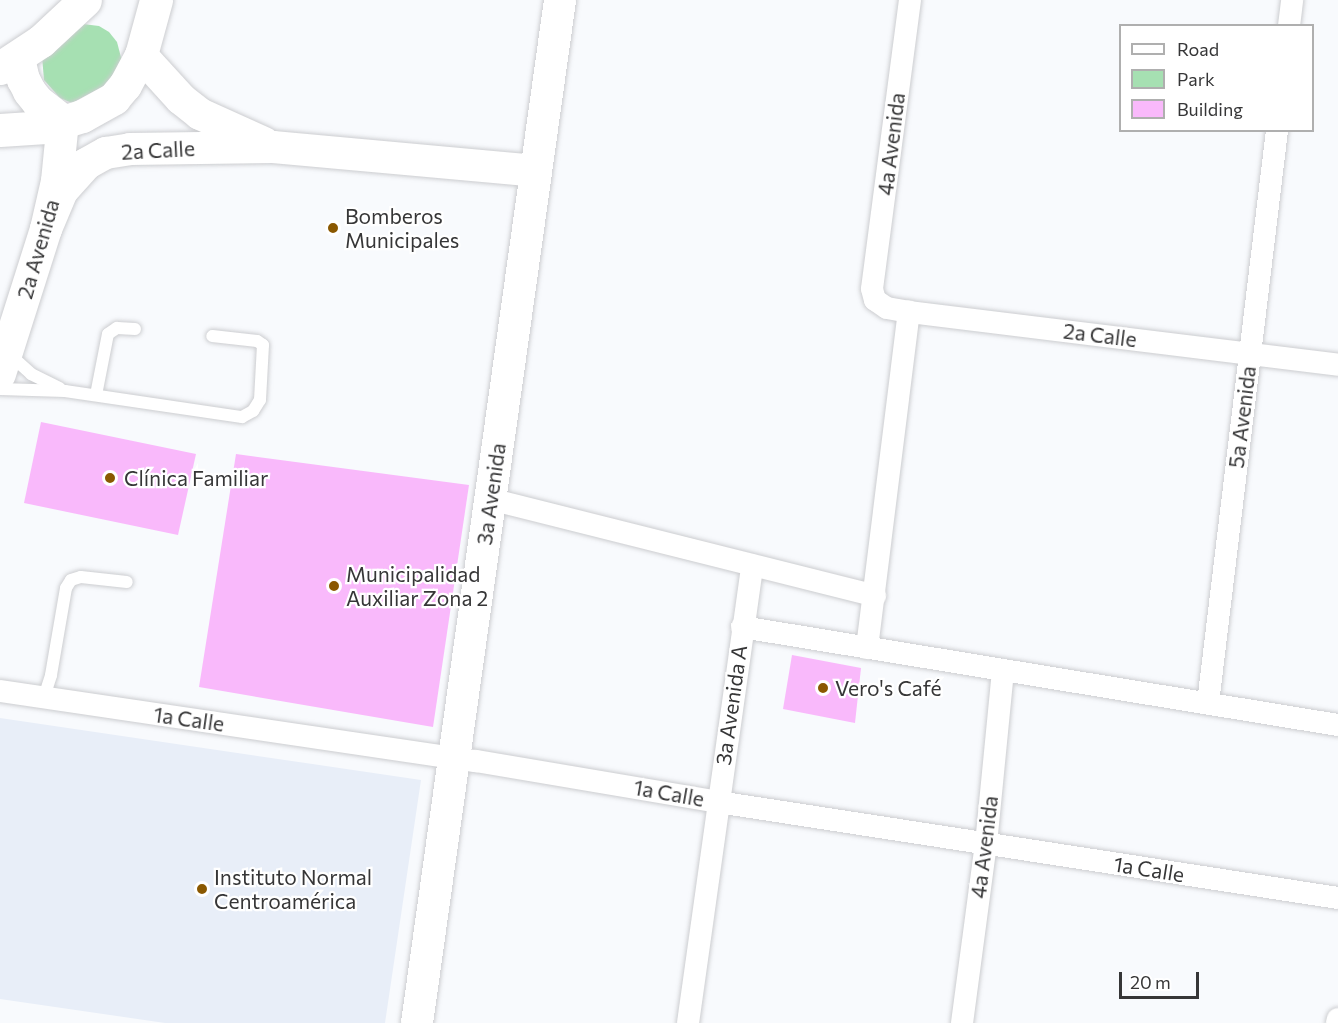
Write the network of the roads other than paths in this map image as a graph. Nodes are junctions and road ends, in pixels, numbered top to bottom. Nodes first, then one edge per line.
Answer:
1 (85, 0) edge
2 (156, 0) edge
3 (560, 0) edge
4 (910, 0) edge
5 (1292, 0) edge
6 (1289, 24) edge
7 (141, 55) junction
8 (9, 63) edge
9 (63, 122) junction
10 (0, 130) edge
11 (1276, 132) edge
12 (273, 147) junction
13 (536, 171) junction
14 (46, 229) junction
15 (872, 289) joint
16 (909, 312) junction
17 (135, 329) dead end
18 (212, 336) dead end
19 (1249, 353) junction
20 (4, 363) edge
21 (1338, 366) edge
22 (0, 389) edge
23 (65, 390) junction
24 (96, 395) junction
25 (490, 499) junction
26 (752, 565) junction
27 (126, 582) dead end
28 (874, 596) junction
29 (742, 627) junction
30 (867, 648) junction
31 (1003, 670) junction
32 (0, 691) edge
33 (44, 698) junction
34 (1208, 703) junction
35 (1338, 725) edge
36 (454, 758) junction
37 (718, 802) junction
38 (986, 844) junction
39 (1338, 898) edge
40 (417, 1023) edge
41 (688, 1023) edge
42 (963, 1023) edge

1 - 8 highway
2 - 7 highway
3 - 13 street, 3a Avenida
4 - 15 street, 4a Avenida
5 - 6 street
7 - 9 highway
7 - 12 street, 2a Calle
8 - 9 highway
9 - 10 highway
9 - 14 street, 2a Avenida
11 - 19 street, 5a Avenida
12 - 13 street, 2a Calle
12 - 14 street, 2a Calle
13 - 25 street, 3a Avenida
14 - 20 street, 2a Avenida
15 - 16 street, 2a Calle
16 - 19 street, 2a Calle
16 - 28 street
17 - 24 lane
18 - 24 lane
19 - 21 street, 2a Calle
19 - 34 street, 5a Avenida
20 - 23 lane
22 - 23 lane
23 - 24 lane
25 - 26 street
25 - 36 street, 3a Avenida
26 - 28 street
26 - 29 street, 3a Avenida A
27 - 33 lane
28 - 30 street
29 - 30 street
29 - 37 street, 3a Avenida A
30 - 31 street
31 - 34 street
31 - 38 street, 4a Avenida
32 - 33 street, 1a Calle
33 - 36 street, 1a Calle
34 - 35 street
36 - 37 street, 1a Calle
36 - 40 street, 3a Avenida
37 - 38 street, 1a Calle
37 - 41 street, 3a Avenida A
38 - 39 street, 1a Calle
38 - 42 street, 4a Avenida

